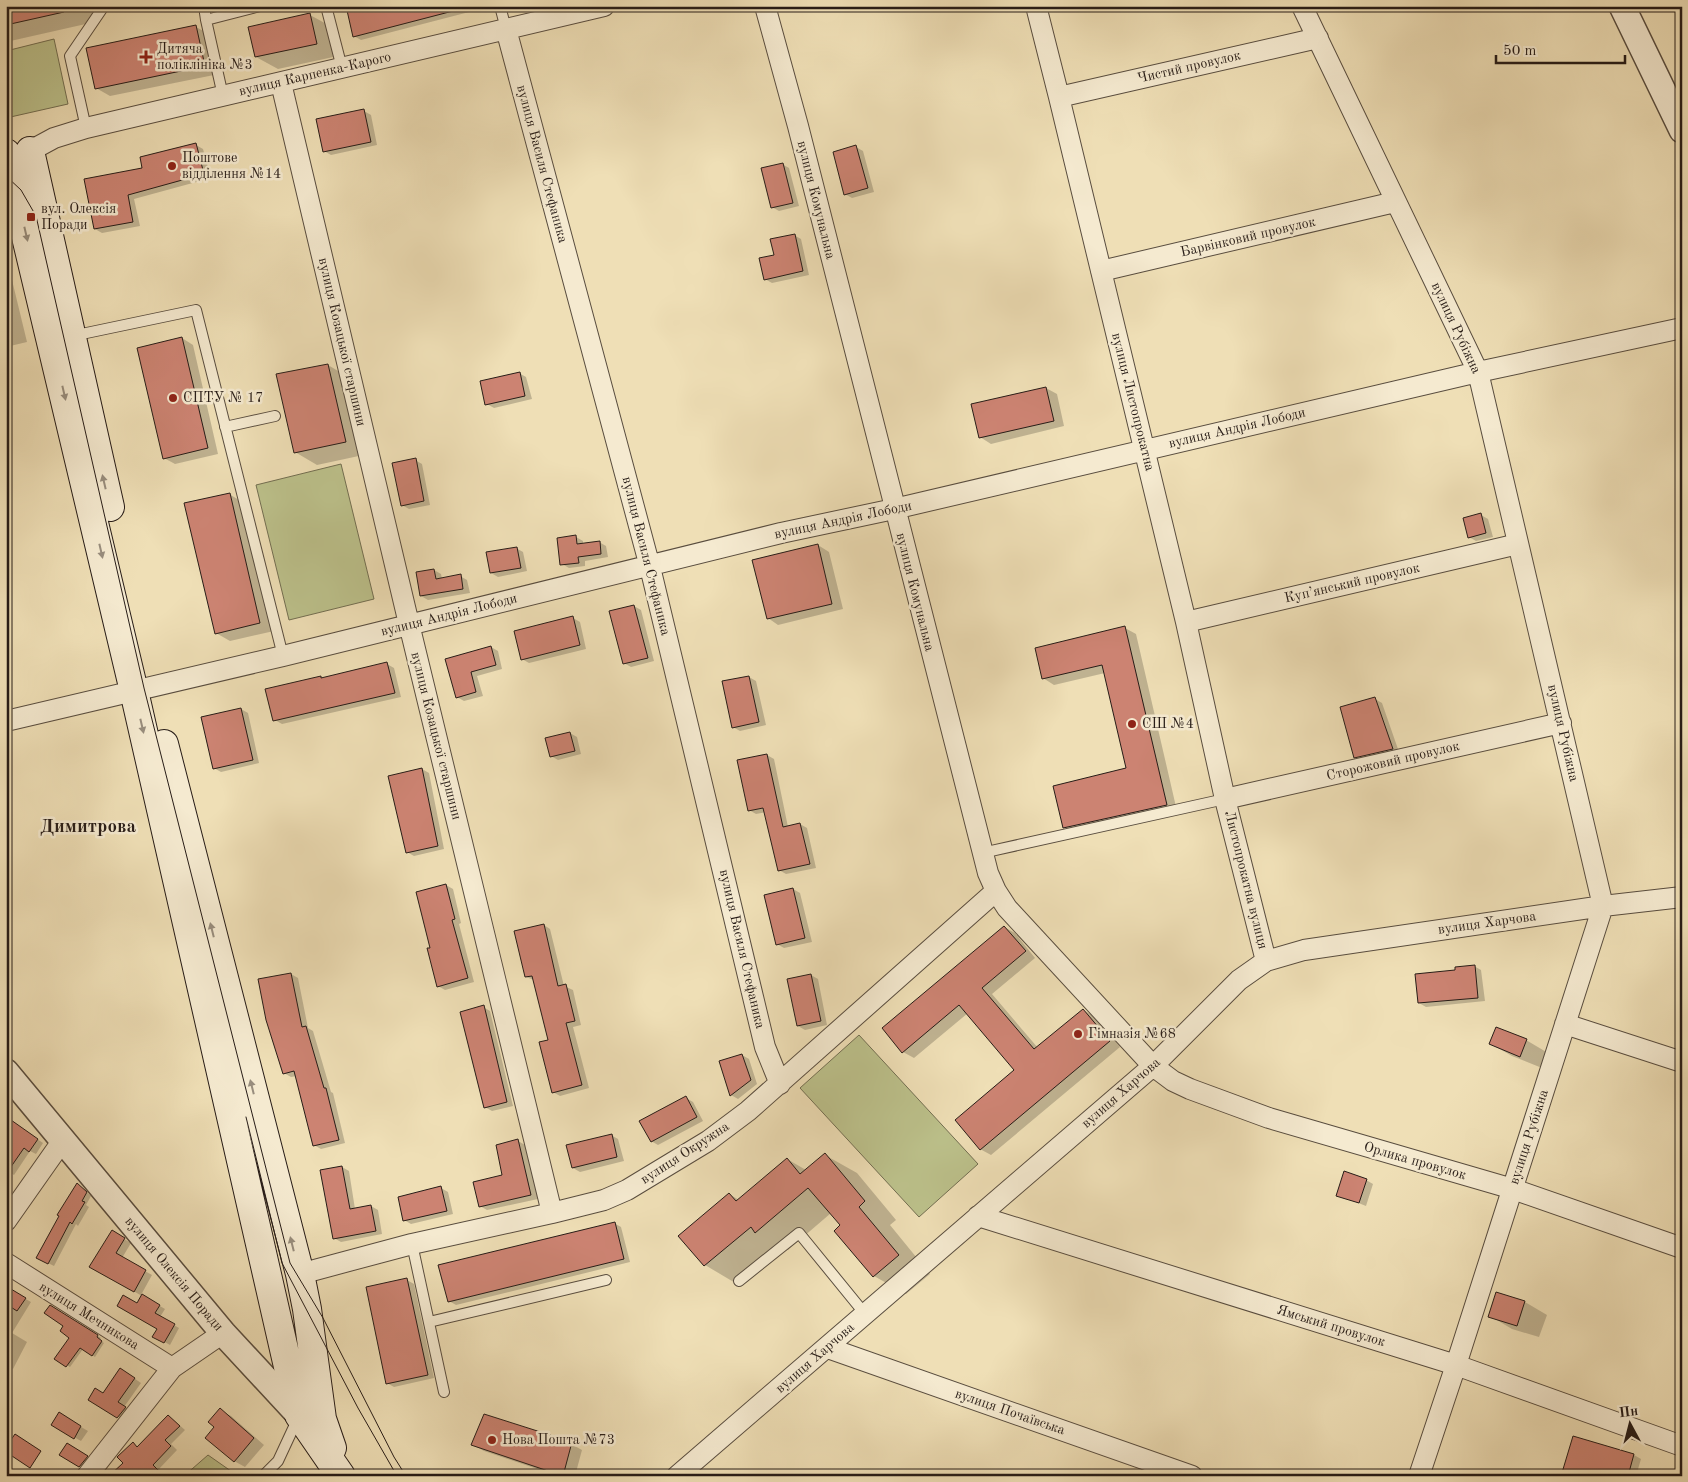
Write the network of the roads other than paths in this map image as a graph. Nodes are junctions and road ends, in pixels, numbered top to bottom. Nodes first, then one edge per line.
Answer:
1 (104, 6) edge
2 (204, 6) edge
3 (260, 6) edge
4 (326, 6) edge
5 (500, 6) edge
6 (604, 6) edge
7 (765, 6) edge
8 (1036, 6) edge
9 (1302, 6) edge
10 (1622, 6) edge
11 (206, 20) junction
12 (506, 29) junction
13 (1318, 38) junction
14 (342, 68) junction
15 (281, 83) junction
16 (223, 96) junction
17 (1059, 97) junction
18 (86, 128) junction
19 (1682, 130) edge
20 (11, 156) edge
21 (1396, 202) junction
22 (1101, 271) junction
23 (1682, 328) edge
24 (72, 336) junction
25 (1478, 372) junction
26 (275, 416) dead end
27 (226, 427) junction
28 (1144, 449) junction
29 (894, 509) junction
30 (1518, 544) junction
31 (650, 567) junction
32 (1186, 622) junction
33 (409, 624) junction
34 (283, 656) junction
35 (142, 689) junction
36 (6, 721) edge
37 (1561, 723) junction
38 (1225, 799) junction
39 (982, 853) junction
40 (996, 891) junction
41 (1682, 897) edge
42 (1603, 906) junction
43 (1266, 961) junction
44 (1565, 1024) junction
45 (1682, 1062) edge
46 (1153, 1066) junction
47 (6, 1072) edge
48 (780, 1084) junction
49 (63, 1140) junction
50 (1513, 1189) junction
51 (552, 1213) junction
52 (978, 1216) junction
53 (6, 1221) edge
54 (412, 1244) junction
55 (1682, 1248) edge
56 (6, 1263) edge
57 (300, 1274) junction
58 (606, 1280) dead end
59 (740, 1281) dead end
60 (865, 1314) junction
61 (429, 1322) junction
62 (223, 1333) junction
63 (828, 1348) junction
64 (1456, 1365) junction
65 (172, 1368) junction
66 (444, 1392) dead end
67 (300, 1415) junction
68 (1682, 1446) edge
69 (87, 1476) edge
70 (263, 1476) edge
71 (341, 1476) edge
72 (346, 1476) edge
73 (677, 1476) edge
74 (1192, 1476) edge
75 (1419, 1476) edge

1 - 18 lane
2 - 11 lane
3 - 11 lane
4 - 14 lane
5 - 12 lane
6 - 12 street, вулиця Карпенка-Карого
7 - 29 street, вулиця Комунальна
8 - 17 street, вулиця Листопрокатна
9 - 13 street, вулиця Рубіжна
10 - 19 street
11 - 16 lane
12 - 14 street, вулиця Карпенка-Карого
12 - 31 street, вулиця Василя Стефаника
13 - 17 street, Чистий провулок
13 - 21 street, вулиця Рубіжна
14 - 15 street, вулиця Карпенка-Карого
15 - 16 street, вулиця Карпенка-Карого
15 - 33 street, вулиця Козацької старшини
16 - 18 street, вулиця Карпенка-Карого
17 - 22 street, вулиця Листопрокатна
18 - 20 street, вулиця Карпенка-Карого
20 - 24 main road
20 -> 35 main road
21 - 22 street, Барвінковий провулок
21 - 25 street, вулиця Рубіжна
22 - 28 street, вулиця Листопрокатна
23 - 25 street, вулиця Андрія Лободи
24 - 27 lane
35 -> 24 main road
25 - 28 street, вулиця Андрія Лободи
25 - 30 street, вулиця Рубіжна
26 - 27 lane
27 - 34 lane
28 - 29 street, вулиця Андрія Лободи
28 - 32 street, вулиця Листопрокатна
29 - 31 street, вулиця Андрія Лободи
29 - 39 street, вулиця Комунальна
30 - 32 street, Куп’янський провулок
30 - 37 street, вулиця Рубіжна
31 - 33 street, вулиця Андрія Лободи
31 - 48 street, вулиця Василя Стефаника
32 - 38 street, вулиця Листопрокатна
33 - 34 street, вулиця Андрія Лободи
33 - 51 street, вулиця Козацької старшини
34 - 35 street, вулиця Андрія Лободи
35 - 36 street, вулиця Андрія Лободи
57 -> 35 main road
35 -> 67 main road
37 - 38 street, Сторожовий провулок
37 - 42 street, вулиця Рубіжна
38 - 39 lane
38 - 43 street, Листопрокатна вулиця
39 - 40 street, вулиця Комунальна
40 - 46 street, вулиця Комунальна
40 - 48 street, вулиця Окружна
41 - 42 street, вулиця Харчова
42 - 43 street, вулиця Харчова
42 - 44 street, вулиця Рубіжна
43 - 46 street, вулиця Харчова
44 - 45 street
44 - 50 street, вулиця Рубіжна
46 - 50 street, Орлика провулок
46 - 52 street, вулиця Харчова
47 - 49 street, вулиця Олексія Поради
48 - 51 street, вулиця Окружна
49 - 53 street
49 - 62 street, вулиця Олексія Поради
50 - 55 street, Орлика провулок
50 - 64 street, вулиця Рубіжна
51 - 54 street, вулиця Окружна
52 - 60 street, вулиця Харчова
52 - 64 street, Ямський провулок
54 - 57 street, вулиця Окружна
54 - 61 lane
56 - 65 street, вулиця Мечникова
57 - 72 main road
58 - 61 lane
59 - 60 lane
60 - 63 street, вулиця Харчова
61 - 66 lane
62 - 65 street
62 - 67 street, вулиця Олексія Поради
63 - 73 street, вулиця Харчова
63 - 74 street, вулиця Почаївська
64 - 68 street, Ямський провулок
64 - 75 street, вулиця Рубіжна
65 - 69 street
67 - 70 lane
67 - 71 main road, вулиця Олексія Поради

